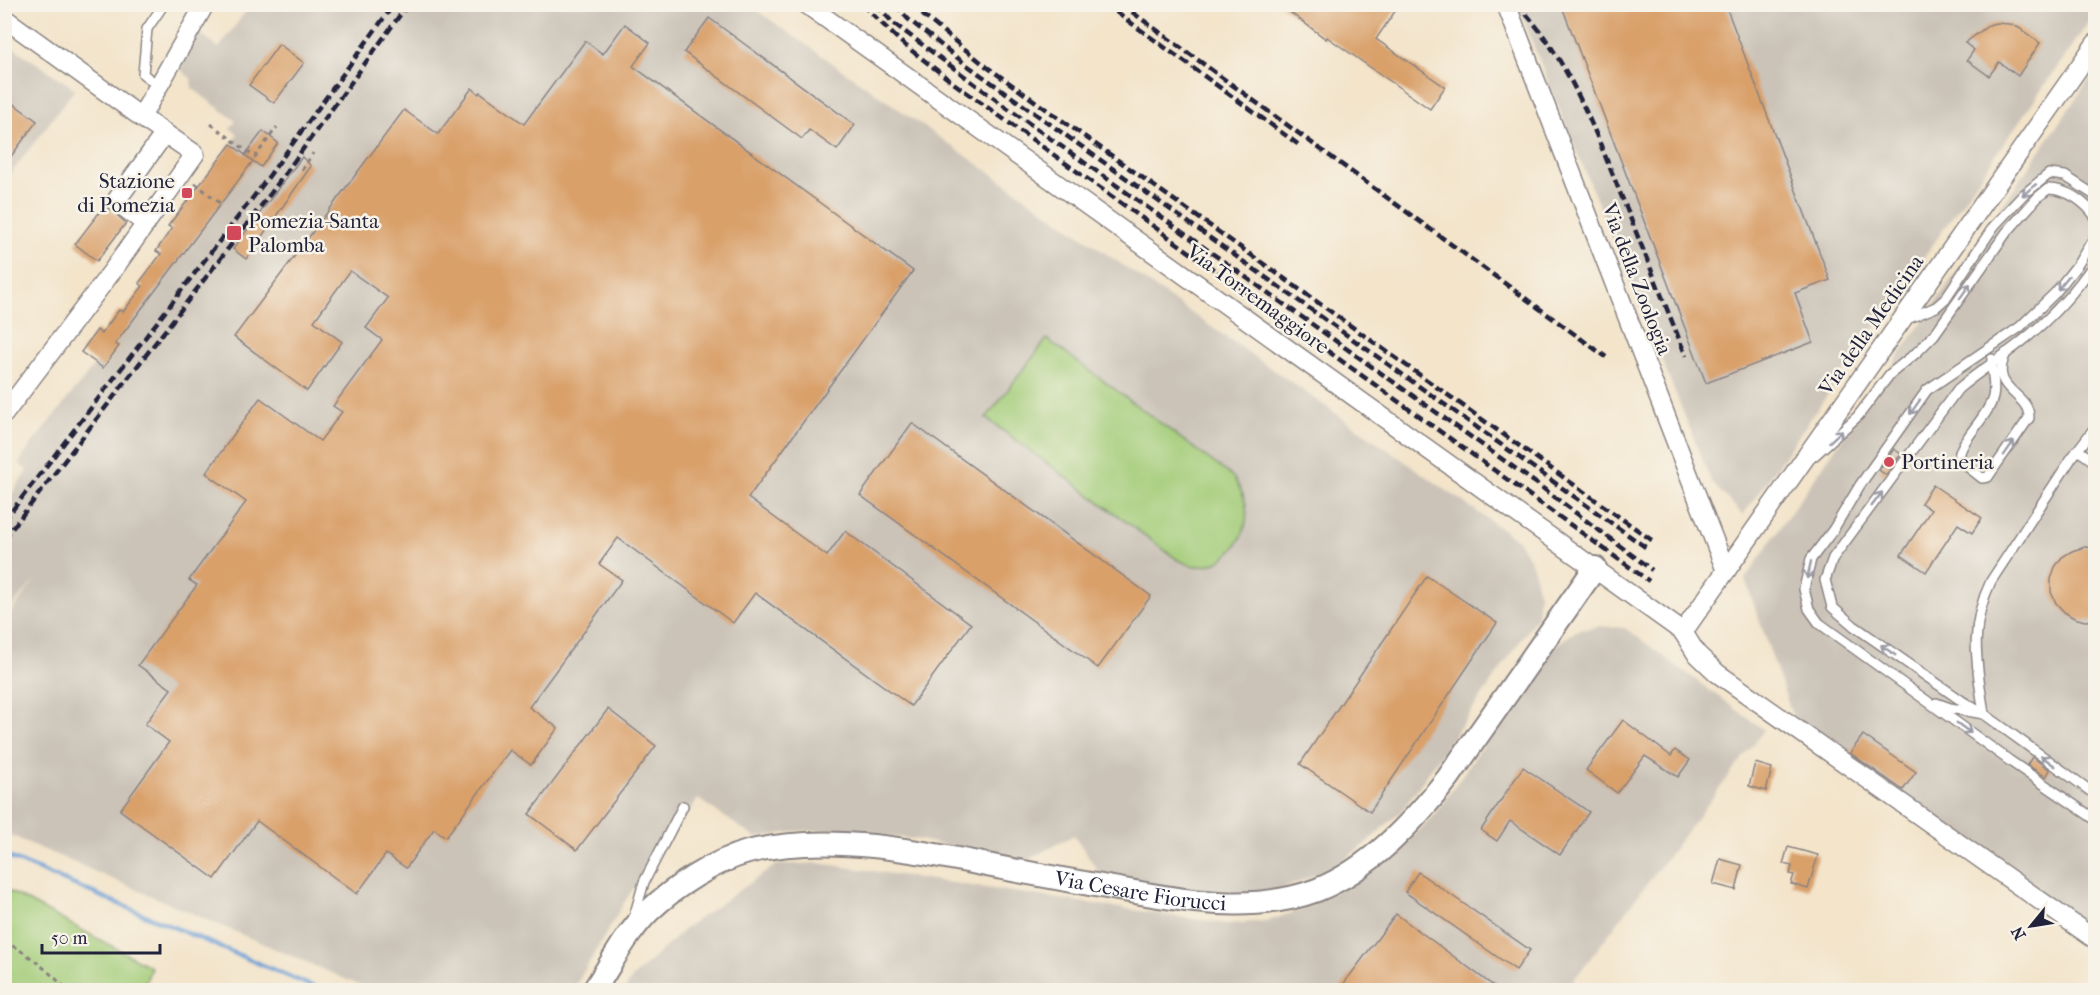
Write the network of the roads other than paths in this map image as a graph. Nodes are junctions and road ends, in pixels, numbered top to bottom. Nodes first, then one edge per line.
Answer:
1 (164, 4) edge
2 (205, 4) edge
3 (806, 4) edge
4 (1506, 4) edge
5 (4, 18) edge
6 (2096, 43) edge
7 (159, 86) junction
8 (141, 117) junction
9 (165, 133) junction
10 (2096, 198) edge
11 (2096, 218) edge
12 (146, 224) junction
13 (2096, 234) edge
14 (2096, 261) edge
15 (1900, 322) junction
16 (2003, 339) junction
17 (2006, 353) junction
18 (1991, 363) junction
19 (1993, 398) junction
20 (2022, 401) junction
21 (4, 414) edge
22 (2096, 426) edge
23 (2078, 450) junction
24 (2096, 463) edge
25 (1793, 475) junction
26 (1595, 568) junction
27 (1726, 571) junction
28 (1683, 632) junction
29 (1910, 689) junction
30 (1984, 714) junction
31 (2096, 795) edge
32 (683, 806) dead end
33 (2096, 820) edge
34 (628, 937) junction
35 (2096, 940) edge
36 (594, 990) edge

1 - 7 lane
2 - 7 street
3 - 26 street, Via Torremaggiore
4 - 27 street, Via della Zoologia
5 - 8 street
6 - 15 street, Via della Medicina
7 - 8 street
8 - 9 street
9 - 12 street
9 - 12 street
10 -> 15 lane
25 -> 11 lane
12 - 21 street
13 -> 16 lane
14 - 17 lane
15 - 25 street, Via della Medicina
16 - 18 lane
16 -> 29 lane
17 - 18 lane
17 - 20 lane
18 - 19 lane
30 -> 18 lane
19 - 20 lane
19 -> 20 lane
22 - 23 lane
23 - 24 lane
23 - 30 lane
25 - 27 street, Via della Medicina
26 - 28 street, Via Torremaggiore
26 - 34 street, Via Cesare Fiorucci
27 - 28 street, Via della Medicina
28 - 35 street, Via Torremaggiore
29 - 30 lane
29 -> 33 lane
31 -> 30 lane
32 - 34 lane
34 - 36 street, Via Cesare Fiorucci

